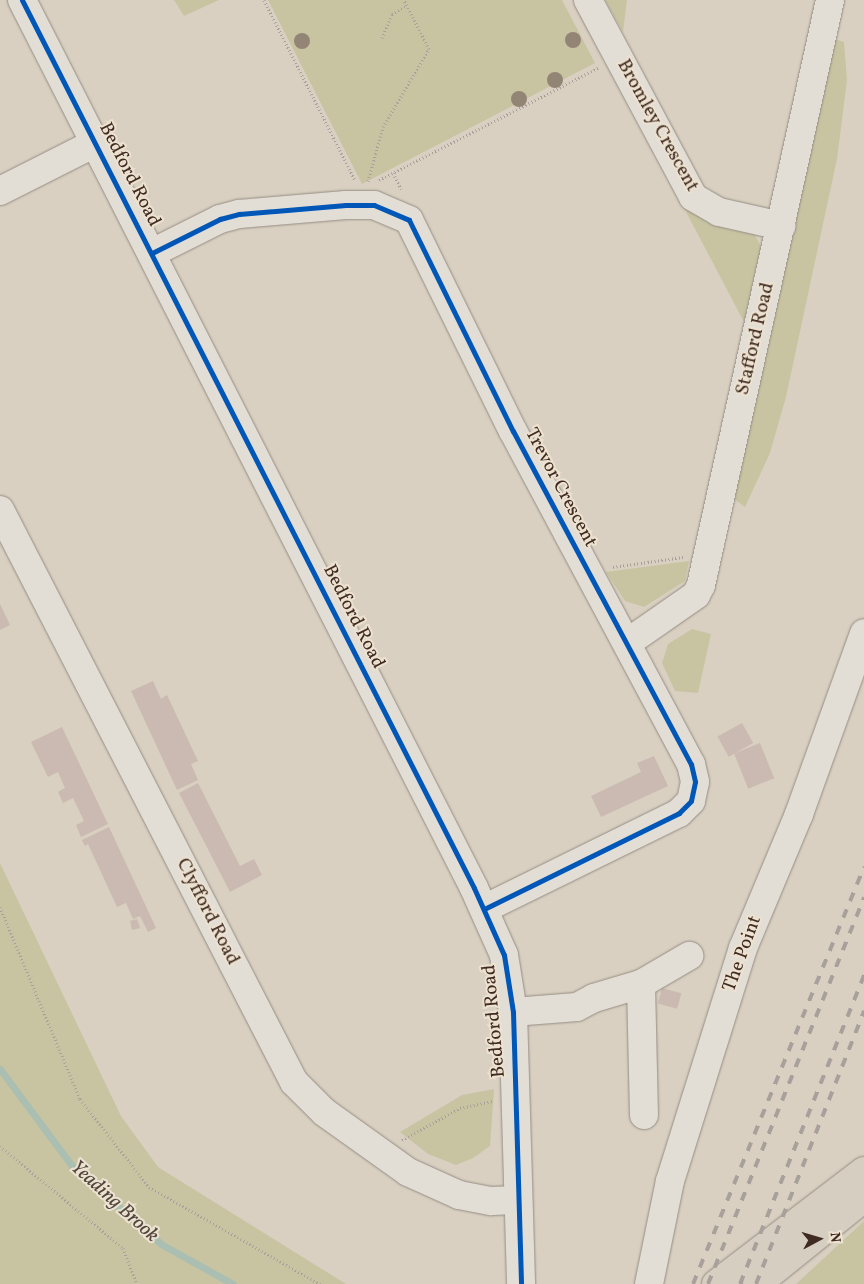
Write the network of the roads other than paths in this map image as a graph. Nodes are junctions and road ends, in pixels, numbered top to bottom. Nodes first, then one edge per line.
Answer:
1 (22, 0) edge
2 (588, 0) edge
3 (830, 0) edge
4 (95, 143) junction
5 (0, 191) edge
6 (781, 226) junction
7 (152, 253) junction
8 (0, 510) edge
9 (864, 633) edge
10 (627, 643) junction
11 (484, 909) junction
12 (689, 956) dead end
13 (641, 984) junction
14 (513, 1012) junction
15 (644, 1115) dead end
16 (864, 1171) edge
17 (864, 1198) edge
18 (517, 1200) junction
19 (521, 1284) edge
20 (649, 1284) edge
21 (716, 1284) edge
22 (757, 1284) edge

1 - 4 street, Bedford Road
2 - 6 street, Bromley Crescent
3 - 6 street, Stafford Road
4 - 5 street
4 - 7 street, Bedford Road
6 - 10 street, Stafford Road
7 - 10 street, Trevor Crescent
7 - 11 street, Bedford Road
8 - 18 street, Clyfford Road
9 - 20 street, The Point
10 - 11 street, Trevor Crescent
11 - 14 street, Bedford Road
12 - 13 street
13 - 14 street
13 - 15 street
14 - 18 street, Bedford Road
16 - 21 main road
17 - 22 main road
18 - 19 street, Bedford Road

